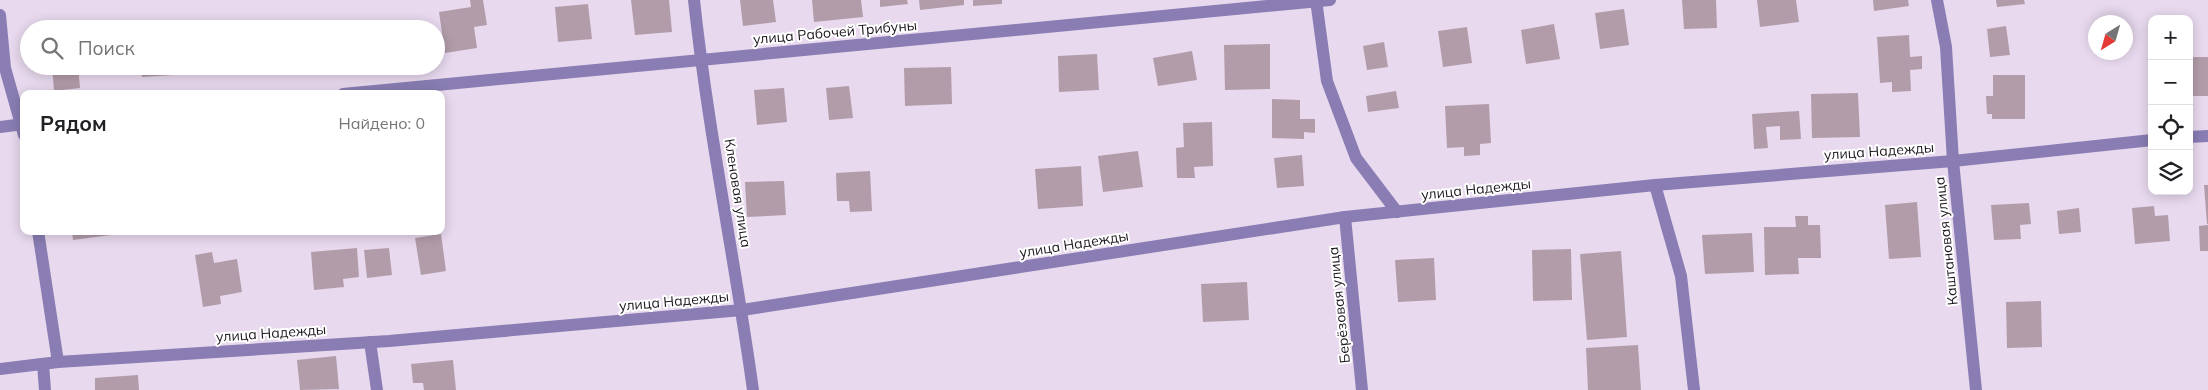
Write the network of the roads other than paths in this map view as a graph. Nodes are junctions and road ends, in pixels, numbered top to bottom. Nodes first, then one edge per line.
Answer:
1 (694, 0) edge
2 (1330, 0) edge
3 (1937, 0) edge
4 (1316, 1) edge
5 (0, 15) edge
6 (700, 59) junction
7 (385, 90) edge
8 (20, 118) edge
9 (0, 127) edge
10 (20, 128) edge
11 (2208, 136) edge
12 (2193, 137) edge
13 (2148, 140) edge
14 (1953, 161) junction
15 (1655, 185) junction
16 (1397, 212) junction
17 (1345, 217) junction
18 (39, 235) edge
19 (742, 310) junction
20 (370, 342) junction
21 (58, 362) junction
22 (43, 364) junction
23 (0, 369) edge
24 (45, 390) edge
25 (377, 390) edge
26 (753, 390) edge
27 (1362, 390) edge
28 (1694, 390) edge
29 (1976, 390) edge

1 - 6 street, Кленовая улица
2 - 4 street, улица Рабочей Трибуны
3 - 14 street, Каштановая улица
4 - 6 street, улица Рабочей Трибуны
4 - 16 street
5 - 8 street
6 - 7 street, улица Рабочей Трибуны
6 - 19 street, Кленовая улица
9 - 10 street
11 - 12 street
13 - 14 street, улица Надежды
14 - 15 street, улица Надежды
14 - 29 street, Каштановая улица
15 - 16 street, улица Надежды
15 - 28 street
16 - 17 street, улица Надежды
17 - 19 street, улица Надежды
17 - 27 street, Берёзовая улица
18 - 21 street
19 - 20 street, улица Надежды
19 - 26 street, Кленовая улица
20 - 21 street, улица Надежды
20 - 25 street
21 - 22 street, улица Надежды
22 - 23 street, улица Надежды
22 - 24 street

